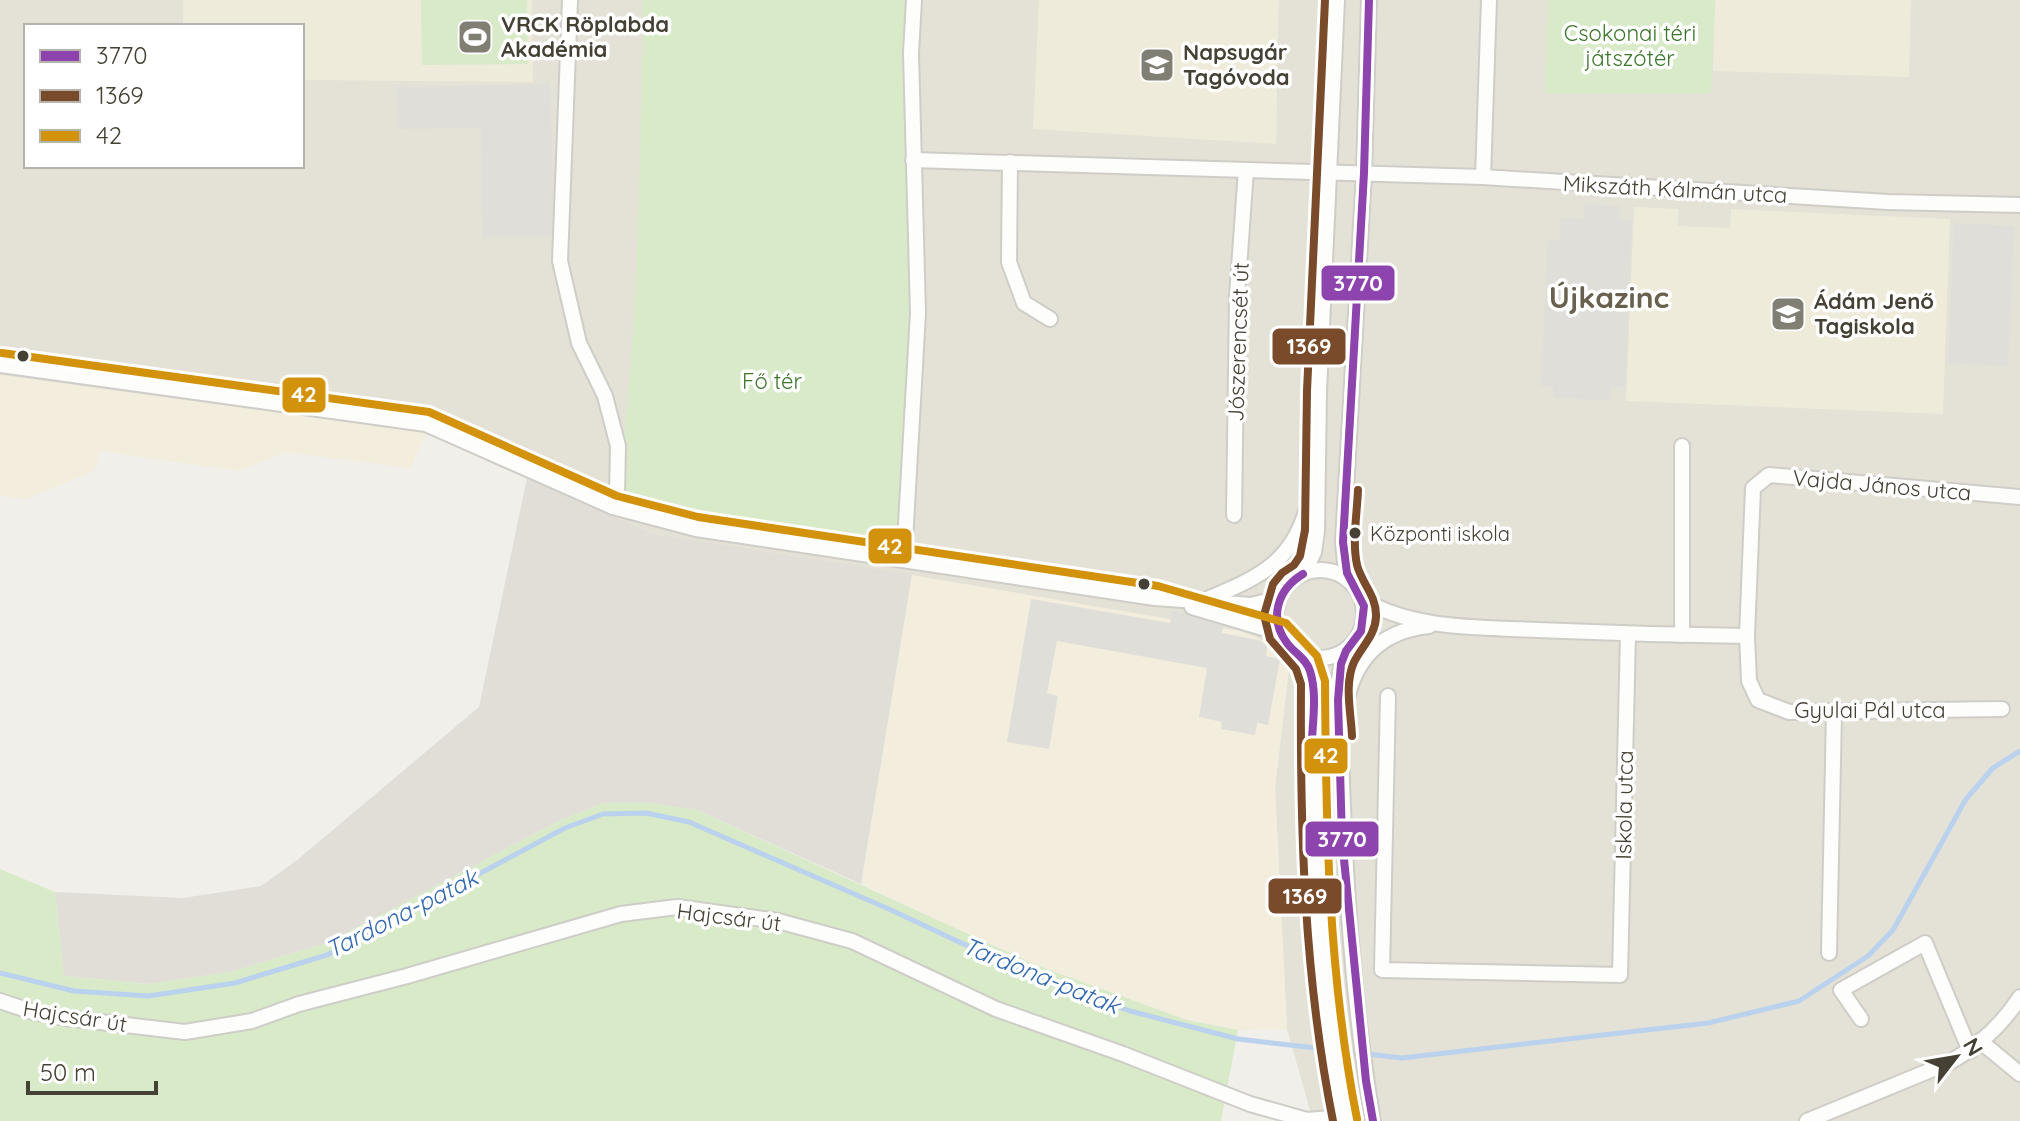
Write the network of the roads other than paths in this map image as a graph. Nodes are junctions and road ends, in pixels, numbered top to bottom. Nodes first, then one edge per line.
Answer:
1 (570, 0) edge
2 (914, 0) edge
3 (1337, 0) edge
4 (1369, 0) edge
5 (1489, 0) edge
6 (913, 160) junction
7 (1010, 162) junction
8 (1246, 170) junction
9 (1330, 172) junction
10 (1364, 173) junction
11 (1483, 177) junction
12 (2020, 205) edge
13 (1050, 319) dead end
14 (0, 365) edge
15 (1682, 446) dead end
16 (1317, 470) junction
17 (2020, 497) edge
18 (613, 507) junction
19 (1234, 515) dead end
20 (904, 559) junction
21 (1303, 574) junction
22 (1351, 582) junction
23 (1155, 598) junction
24 (1279, 598) junction
25 (1362, 599) junction
26 (1201, 602) junction
27 (1451, 625) junction
28 (1410, 629) junction
29 (1280, 633) junction
30 (1628, 634) junction
31 (1682, 635) junction
32 (1747, 636) junction
33 (1351, 646) junction
34 (1301, 654) junction
35 (1388, 696) dead end
36 (2002, 709) dead end
37 (1834, 713) junction
38 (1341, 755) junction
39 (1829, 953) dead end
40 (2020, 997) edge
41 (0, 1001) edge
42 (1861, 1019) dead end
43 (1975, 1046) junction
44 (2020, 1074) edge
45 (1344, 1119) edge
46 (1373, 1121) edge
47 (1807, 1121) edge

1 - 18 street
2 - 6 street
3 - 9 street
4 - 10 street
5 - 11 street
6 - 7 street, Mikszáth Kálmán utca
6 - 20 street
7 - 8 street, Mikszáth Kálmán utca
7 - 13 street
8 - 9 street, Mikszáth Kálmán utca
8 - 19 street, Jószerencsét út
9 - 10 street, Mikszáth Kálmán utca
9 - 16 street
10 - 11 street, Mikszáth Kálmán utca
10 - 22 street
11 - 12 street, Mikszáth Kálmán utca
14 - 18 street
15 - 31 street
16 - 21 street
16 - 26 street
17 - 32 street, Vajda János utca
18 - 20 street
20 - 23 street
21 - 22 street
21 - 24 street
22 - 25 street
23 - 26 street
23 - 29 street
24 - 26 street
24 - 29 street
25 - 27 street
25 - 33 street
27 - 28 street
27 - 30 street
28 - 33 street
28 - 38 street
29 - 34 street
30 - 31 street
30 - 35 street, Iskola utca
31 - 32 street
32 - 37 street, Gyulai Pál utca
33 - 34 street
33 - 38 street
34 - 45 street
36 - 37 street, Gyulai Pál utca
37 - 39 street
38 - 46 street
40 - 43 street
41 - 45 street, Hajcsár út
42 - 43 street
43 - 44 street
43 - 47 street

